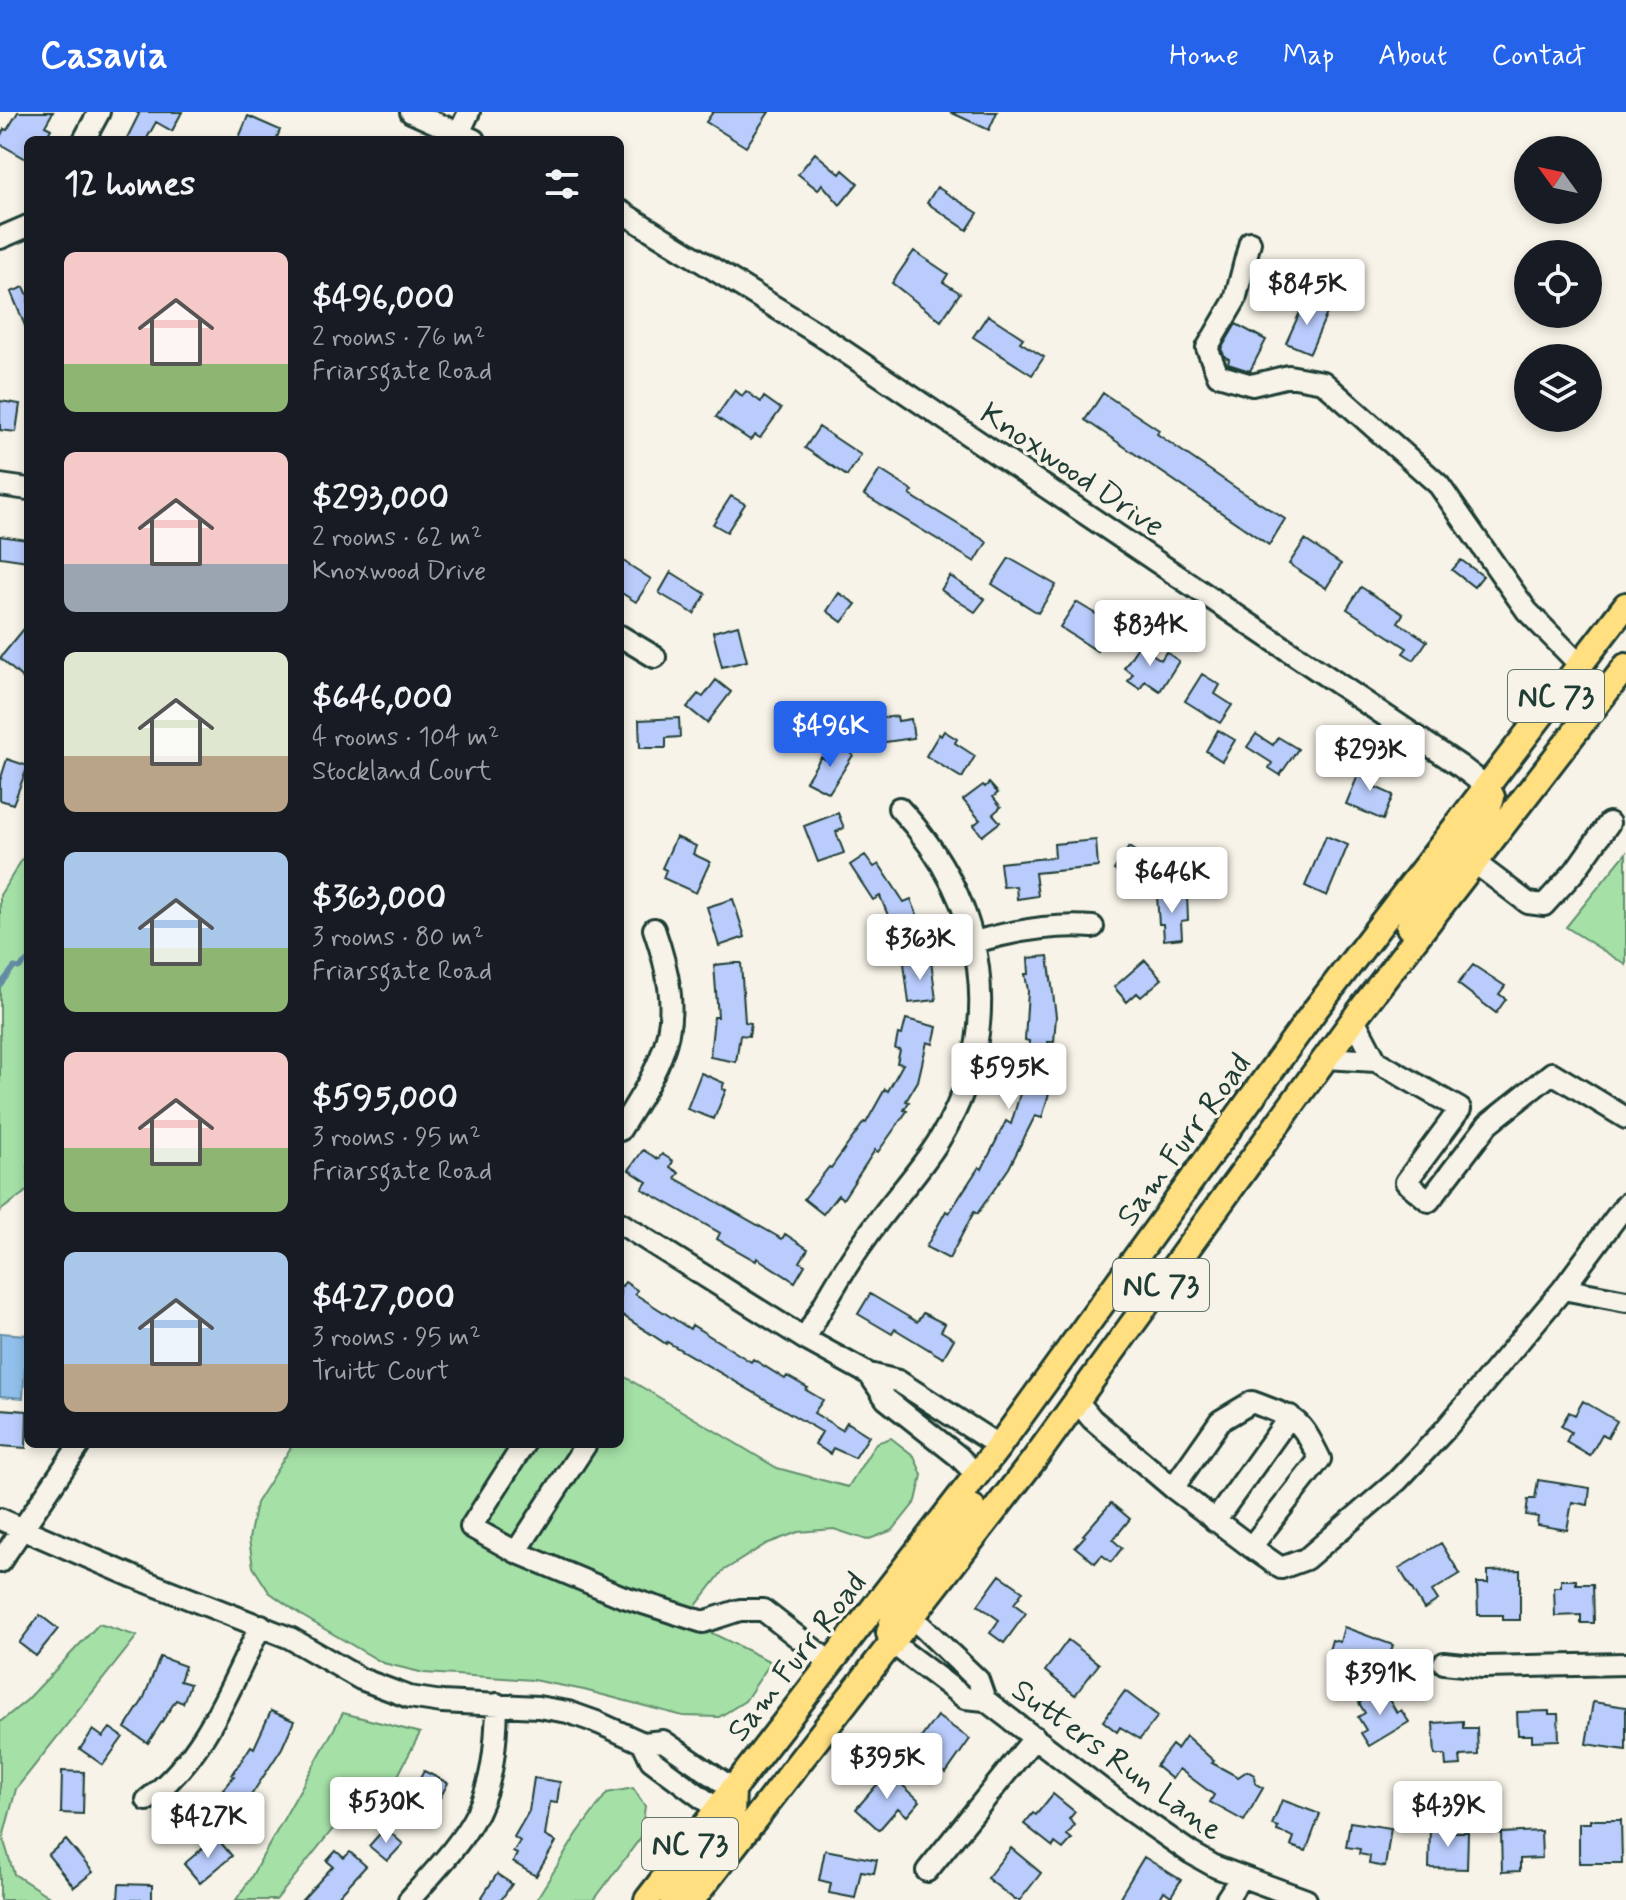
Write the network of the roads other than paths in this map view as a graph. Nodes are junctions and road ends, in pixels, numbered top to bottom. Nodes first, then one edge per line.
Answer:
1 (99, 112) edge
2 (411, 112) edge
3 (469, 112) edge
4 (86, 136) edge
5 (464, 136) edge
6 (466, 136) edge
7 (624, 213) edge
8 (24, 228) edge
9 (0, 238) edge
10 (1250, 242) dead end
11 (0, 485) edge
12 (24, 488) edge
13 (1626, 605) edge
14 (624, 638) edge
15 (655, 657) dead end
16 (1580, 665) junction
17 (1626, 666) edge
18 (1487, 787) junction
19 (899, 808) dead end
20 (1609, 823) dead end
21 (1474, 862) junction
22 (1093, 927) dead end
23 (654, 929) dead end
24 (975, 942) junction
25 (1356, 1016) junction
26 (1325, 1058) junction
27 (1376, 1061) junction
28 (1460, 1109) junction
29 (1626, 1118) edge
30 (624, 1124) edge
31 (1488, 1124) junction
32 (1626, 1204) edge
33 (624, 1226) edge
34 (1563, 1289) junction
35 (1626, 1301) edge
36 (805, 1339) junction
37 (1076, 1343) junction
38 (869, 1374) junction
39 (1077, 1401) junction
40 (1290, 1416) junction
41 (999, 1446) junction
42 (77, 1448) edge
43 (521, 1448) edge
44 (583, 1448) edge
45 (977, 1475) junction
46 (1173, 1488) junction
47 (0, 1519) edge
48 (1215, 1521) junction
49 (22, 1530) junction
50 (1251, 1547) junction
51 (516, 1552) junction
52 (0, 1562) edge
53 (913, 1618) junction
54 (261, 1625) junction
55 (892, 1643) junction
56 (831, 1663) junction
57 (1444, 1663) dead end
58 (1626, 1664) edge
59 (985, 1700) junction
60 (497, 1704) junction
61 (1035, 1737) junction
62 (643, 1743) junction
63 (733, 1789) junction
64 (147, 1800) dead end
65 (717, 1809) junction
66 (927, 1871) dead end
67 (1241, 1877) junction
68 (409, 1900) edge
69 (647, 1900) edge
70 (673, 1900) edge
71 (692, 1900) edge
72 (1226, 1900) edge
73 (1306, 1900) edge

1 - 4 street
2 - 5 street
3 - 6 street
7 - 18 street, Knoxwood Drive
8 - 9 street
10 - 16 street
11 - 12 street
13 - 16 main road, Sam Furr Road / NC 73
14 - 15 street
16 - 18 main road, Sam Furr Road / NC 73
17 - 21 main road, NC 73
18 - 25 main road
18 - 37 main road, Sam Furr Road / NC 73
19 - 24 street
20 - 21 street
21 - 25 main road, NC 73
22 - 24 street
23 - 30 street
24 - 36 street
25 - 26 main road, NC 73
25 - 27 street
26 - 27 street
26 - 39 main road, NC 73
27 - 28 street
28 - 31 street
28 - 31 street
29 - 31 street
32 - 34 street
33 - 36 street
34 - 35 street
34 - 50 street
36 - 38 street
37 - 41 main road, Sam Furr Road / NC 73
37 - 55 main road
38 - 41 street
38 - 45 street
39 - 46 street
39 - 53 main road, NC 73
40 - 46 street
40 - 48 street
40 - 50 street
41 - 45 main road, Sam Furr Road / NC 73
42 - 49 street
43 - 51 street
44 - 51 street
45 - 56 main road, Sam Furr Road / NC 73
46 - 48 street
47 - 49 street
48 - 50 street
49 - 52 street
49 - 54 street
51 - 56 street
53 - 55 main road, NC 73
53 - 59 street, Sutters Run Lane
54 - 60 street
54 - 64 street
55 - 59 street, Sutters Run Lane
55 - 71 main road, NC 73
56 - 63 main road, Sam Furr Road / NC 73
57 - 58 street
59 - 61 street, Sutters Run Lane
60 - 62 street
60 - 68 street
61 - 66 street
61 - 67 street, Sutters Run Lane
62 - 63 street
62 - 65 street
63 - 65 main road, Sam Furr Road / NC 73
63 - 70 main road
65 - 69 main road, Sam Furr Road / NC 73
67 - 72 street
67 - 73 street, Sutters Run Lane

